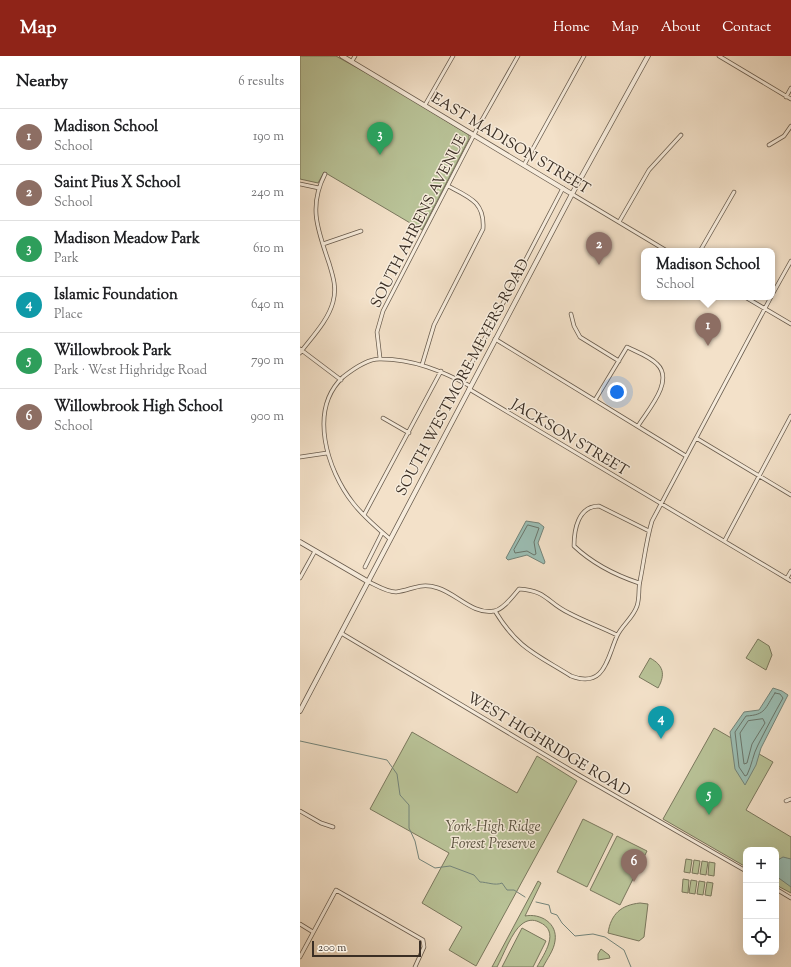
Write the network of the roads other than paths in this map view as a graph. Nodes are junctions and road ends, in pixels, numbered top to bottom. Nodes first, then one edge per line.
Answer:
1 (342, 56) edge
2 (355, 56) edge
3 (453, 56) edge
4 (518, 56) edge
5 (584, 56) edge
6 (648, 56) edge
7 (719, 56) edge
8 (352, 61) junction
9 (791, 88) edge
10 (786, 97) junction
11 (791, 100) edge
12 (426, 105) junction
13 (791, 126) edge
14 (474, 135) junction
15 (681, 135) dead end
16 (770, 145) dead end
17 (524, 165) junction
18 (325, 174) dead end
19 (300, 184) edge
20 (448, 186) junction
21 (319, 188) junction
22 (563, 188) junction
23 (734, 192) dead end
24 (572, 194) junction
25 (486, 207) dead end
26 (481, 210) junction
27 (619, 222) junction
28 (361, 232) dead end
29 (323, 244) junction
30 (662, 248) edge
31 (702, 248) edge
32 (791, 261) edge
33 (775, 289) edge
34 (750, 300) edge
35 (769, 300) edge
36 (764, 309) junction
37 (571, 314) dead end
38 (791, 324) edge
39 (495, 339) junction
40 (301, 351) edge
41 (380, 358) junction
42 (619, 361) junction
43 (422, 365) junction
44 (441, 372) junction
45 (341, 380) junction
46 (462, 382) junction
47 (469, 387) junction
48 (595, 400) junction
49 (791, 416) edge
50 (383, 418) dead end
51 (638, 426) junction
52 (409, 433) junction
53 (696, 438) junction
54 (328, 453) junction
55 (686, 456) junction
56 (300, 457) edge
57 (759, 476) junction
58 (791, 495) edge
59 (662, 503) junction
60 (364, 515) junction
61 (649, 532) junction
62 (382, 533) junction
63 (390, 539) junction
64 (725, 540) junction
65 (300, 542) edge
66 (315, 551) junction
67 (365, 566) dead end
68 (791, 571) edge
69 (300, 578) edge
70 (787, 578) junction
71 (367, 581) junction
72 (791, 581) edge
73 (639, 583) junction
74 (495, 611) junction
75 (341, 633) junction
76 (617, 635) junction
77 (300, 711) edge
78 (791, 799) edge
79 (786, 801) dead end
80 (300, 811) edge
81 (332, 827) dead end
82 (743, 869) edge
83 (779, 891) edge
84 (791, 898) edge
85 (300, 924) edge
86 (313, 932) junction
87 (300, 957) edge
88 (415, 967) edge

1 - 8 street, EAST MADISON STREET
2 - 8 street
3 - 12 street
4 - 14 street, SOUTH AHRENS AVENUE
5 - 17 street
6 - 24 street, SOUTH WESTMORE MEYERS ROAD
7 - 10 street
8 - 12 street, EAST MADISON STREET
9 - 10 street
10 - 11 street
12 - 14 street, EAST MADISON STREET
13 - 16 street
14 - 17 street, EAST MADISON STREET
14 - 20 street, SOUTH AHRENS AVENUE
15 - 27 street
17 - 22 street, EAST MADISON STREET
18 - 21 street
19 - 21 street
20 - 26 street
20 - 41 street, SOUTH AHRENS AVENUE
21 - 29 street
22 - 24 street, EAST MADISON STREET
22 - 46 street
23 - 31 street
24 - 27 street, EAST MADISON STREET
24 - 39 street, SOUTH WESTMORE MEYERS ROAD
25 - 26 street
26 - 43 street
27 - 30 street, EAST MADISON STREET
28 - 29 street
29 - 40 street
32 - 33 street
34 - 36 street
35 - 36 street
36 - 38 street
36 - 53 street
37 - 42 street
39 - 47 street, SOUTH WESTMORE MEYERS ROAD
39 - 48 street
40 - 45 street
41 - 43 street, JACKSON STREET
41 - 45 street
42 - 48 street
42 - 51 street
43 - 44 street, JACKSON STREET
44 - 46 street, JACKSON STREET
44 - 52 street
45 - 54 street
46 - 47 street, JACKSON STREET
47 - 59 street, JACKSON STREET
47 - 63 street, SOUTH WESTMORE MEYERS ROAD
48 - 51 street
49 - 57 street
50 - 52 street
51 - 55 street
52 - 60 street
53 - 55 street
53 - 57 street
54 - 56 street
54 - 60 street
55 - 59 street
57 - 58 street
57 - 64 street
59 - 61 street
59 - 64 street, JACKSON STREET
60 - 62 street
61 - 73 street
61 - 73 street
62 - 63 street
62 - 67 street
63 - 71 street, SOUTH WESTMORE MEYERS ROAD
64 - 70 street, JACKSON STREET
65 - 66 street
66 - 69 street
66 - 71 street
68 - 70 street
70 - 72 street, JACKSON STREET
71 - 74 street
71 - 75 street, SOUTH WESTMORE MEYERS ROAD
73 - 76 street
74 - 76 street
74 - 76 street
75 - 77 street, SOUTH WESTMORE MEYERS ROAD
75 - 82 street, WEST HIGHRIDGE ROAD
78 - 79 street
80 - 81 street
83 - 84 street
85 - 86 street
86 - 87 street
86 - 88 street

